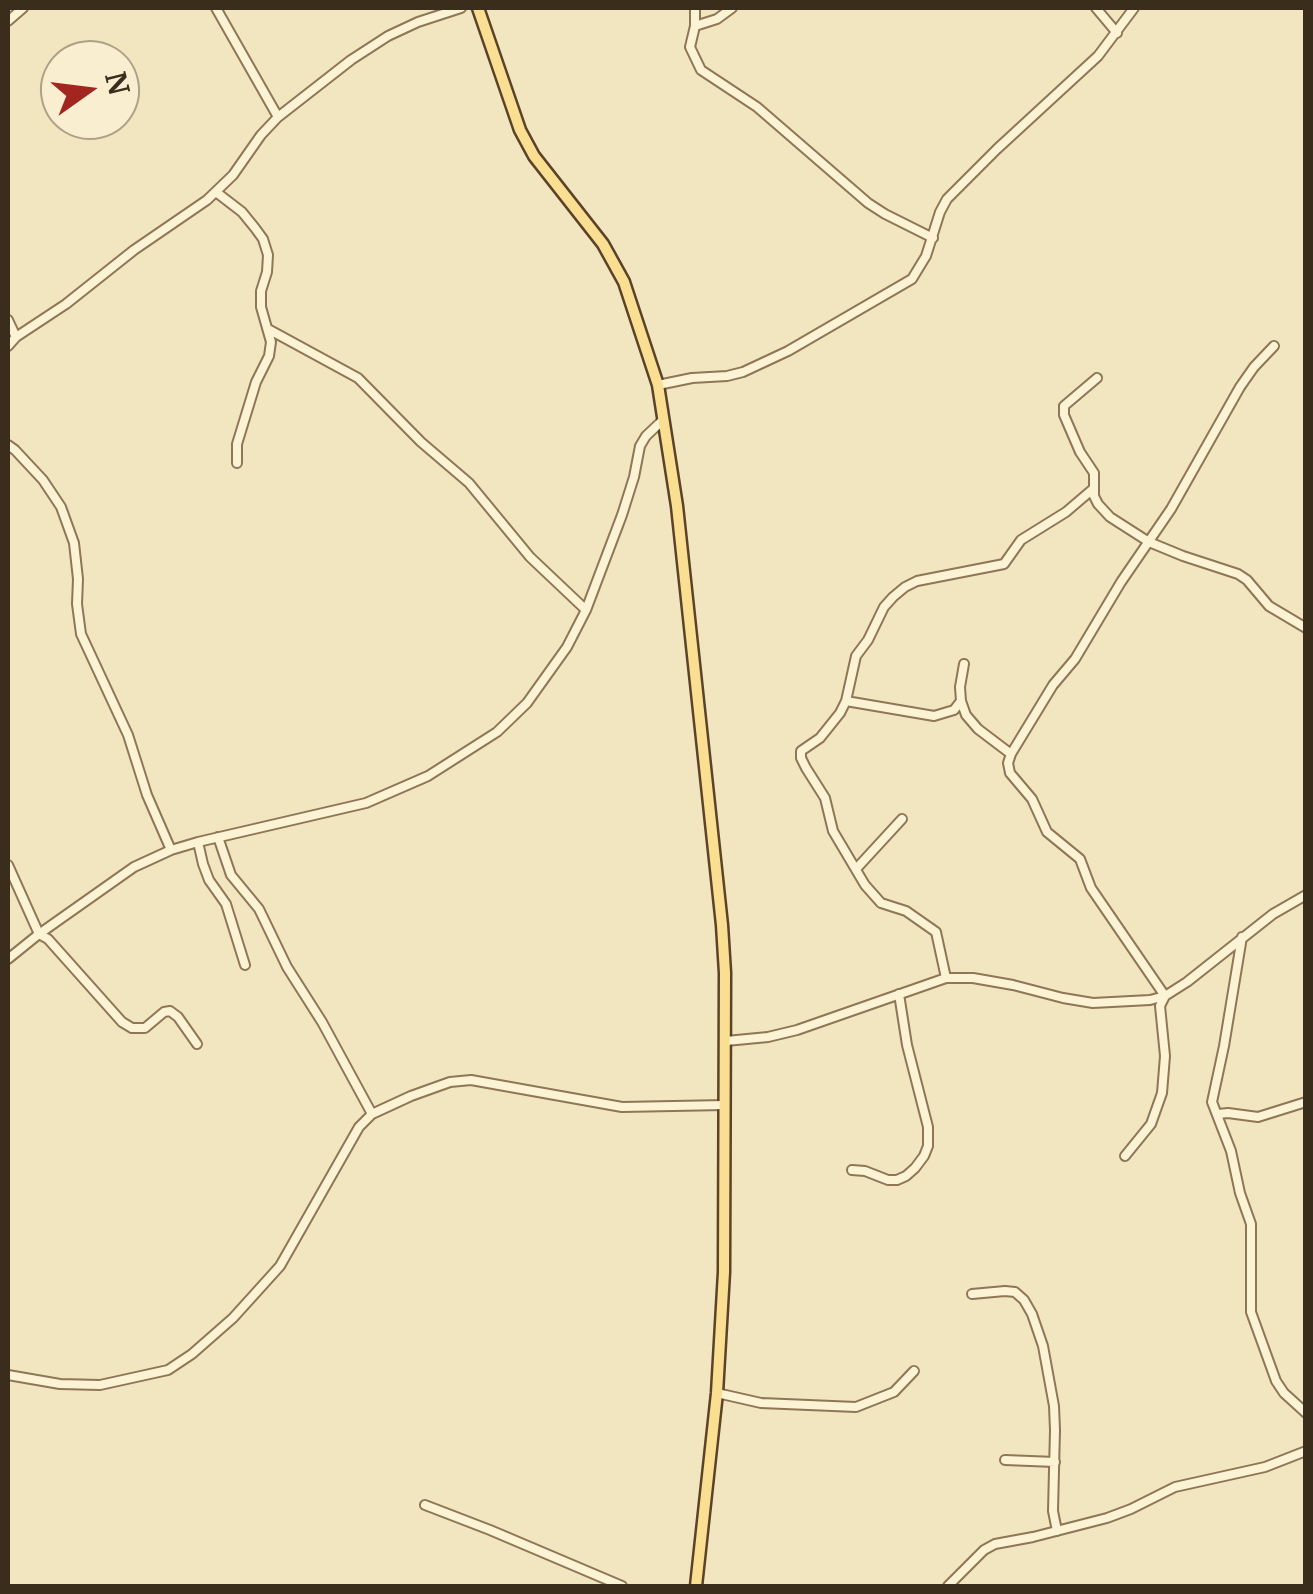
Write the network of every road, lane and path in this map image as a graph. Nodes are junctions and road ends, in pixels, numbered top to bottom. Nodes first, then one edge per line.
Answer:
1 (23, 8) edge
2 (216, 8) edge
3 (461, 8) edge
4 (478, 8) edge
5 (695, 8) edge
6 (732, 8) edge
7 (1096, 8) edge
8 (1134, 8) edge
9 (8, 21) edge
10 (695, 26) junction
11 (1117, 33) junction
12 (278, 117) junction
13 (216, 192) junction
14 (933, 238) junction
15 (8, 320) edge
16 (268, 329) junction
17 (16, 337) junction
18 (8, 346) edge
19 (1274, 346) dead end
20 (1097, 378) dead end
21 (658, 385) junction
22 (664, 419) junction
23 (8, 445) edge
24 (237, 463) dead end
25 (1093, 489) junction
26 (1149, 542) junction
27 (586, 610) junction
28 (1306, 628) edge
29 (964, 664) dead end
30 (846, 701) junction
31 (961, 701) junction
32 (1010, 754) junction
33 (902, 820) dead end
34 (218, 837) junction
35 (198, 842) junction
36 (171, 850) junction
37 (8, 865) edge
38 (856, 870) junction
39 (1306, 894) edge
40 (39, 934) junction
41 (1242, 937) junction
42 (8, 959) edge
43 (245, 965) dead end
44 (946, 978) junction
45 (899, 994) junction
46 (1165, 996) junction
47 (726, 1040) junction
48 (196, 1044) dead end
49 (1306, 1102) edge
50 (725, 1105) junction
51 (372, 1114) junction
52 (1218, 1114) junction
53 (1125, 1156) dead end
54 (852, 1170) dead end
55 (972, 1294) dead end
56 (914, 1371) dead end
57 (8, 1375) edge
58 (717, 1393) junction
59 (1306, 1413) edge
60 (1306, 1452) edge
61 (1006, 1460) dead end
62 (1055, 1462) junction
63 (426, 1505) dead end
64 (1057, 1531) junction
65 (622, 1586) edge
66 (696, 1586) edge
67 (948, 1586) edge

1 - 9 street
2 - 12 street
3 - 12 street
4 - 21 main road
5 - 10 street
6 - 10 street
7 - 11 street
8 - 11 street
10 - 14 street
11 - 14 street
12 - 13 street
13 - 16 street
13 - 17 street
14 - 21 street
15 - 17 street
16 - 24 street
16 - 27 street
17 - 18 street
19 - 26 street
20 - 25 street
21 - 22 main road
22 - 27 street
22 - 47 main road
23 - 36 street
25 - 26 street
25 - 30 street
26 - 28 street
26 - 32 street
27 - 34 street
29 - 31 street
30 - 31 street
30 - 38 street
31 - 32 street
32 - 46 street
33 - 38 street
34 - 35 street
34 - 51 street
35 - 36 street
35 - 43 street
36 - 40 street
37 - 40 street
38 - 44 street
39 - 41 street
40 - 42 street
40 - 48 street
41 - 46 street
41 - 52 street
44 - 45 street
44 - 46 street
45 - 47 street
45 - 54 street
46 - 53 street
47 - 50 main road
49 - 52 street
50 - 51 street
50 - 58 main road
51 - 57 street
52 - 59 street
55 - 62 street
56 - 58 street
58 - 66 main road
60 - 64 street
61 - 62 street
62 - 64 street
63 - 65 street
64 - 67 street

